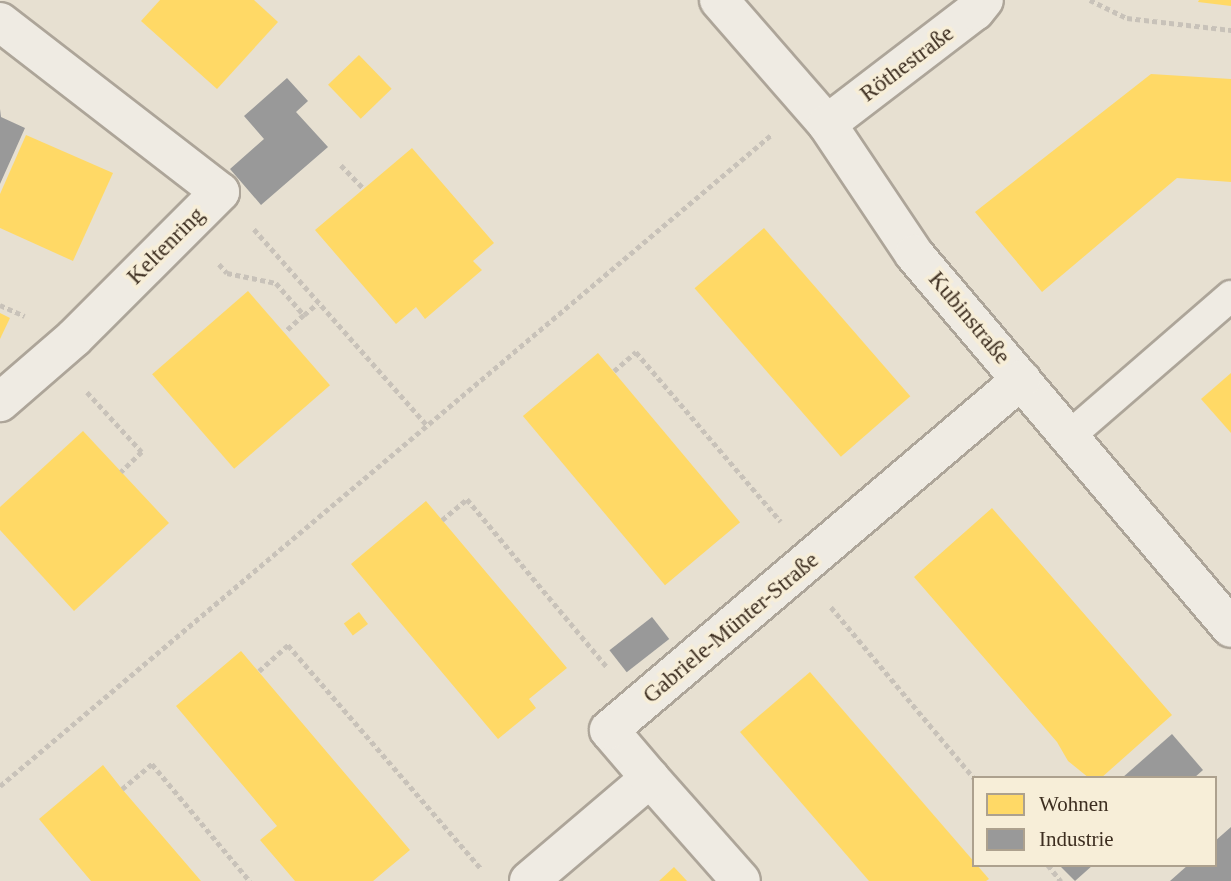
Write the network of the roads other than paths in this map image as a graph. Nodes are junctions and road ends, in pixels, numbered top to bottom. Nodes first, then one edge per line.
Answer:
1 (719, 0) edge
2 (984, 0) edge
3 (0, 22) edge
4 (818, 114) junction
5 (1231, 296) edge
6 (1021, 380) junction
7 (0, 402) edge
8 (1067, 438) junction
9 (1231, 628) edge
10 (650, 778) junction
11 (528, 881) edge
12 (741, 881) edge

1 - 4 street, Kubinstraße
2 - 4 street, Röthestraße
3 - 7 street, Keltenring
4 - 6 street, Kubinstraße
5 - 8 lane
6 - 8 street, Kubinstraße
6 - 10 street, Gabriele-Münter-Straße
8 - 9 street, Kubinstraße
10 - 11 street
10 - 12 street

